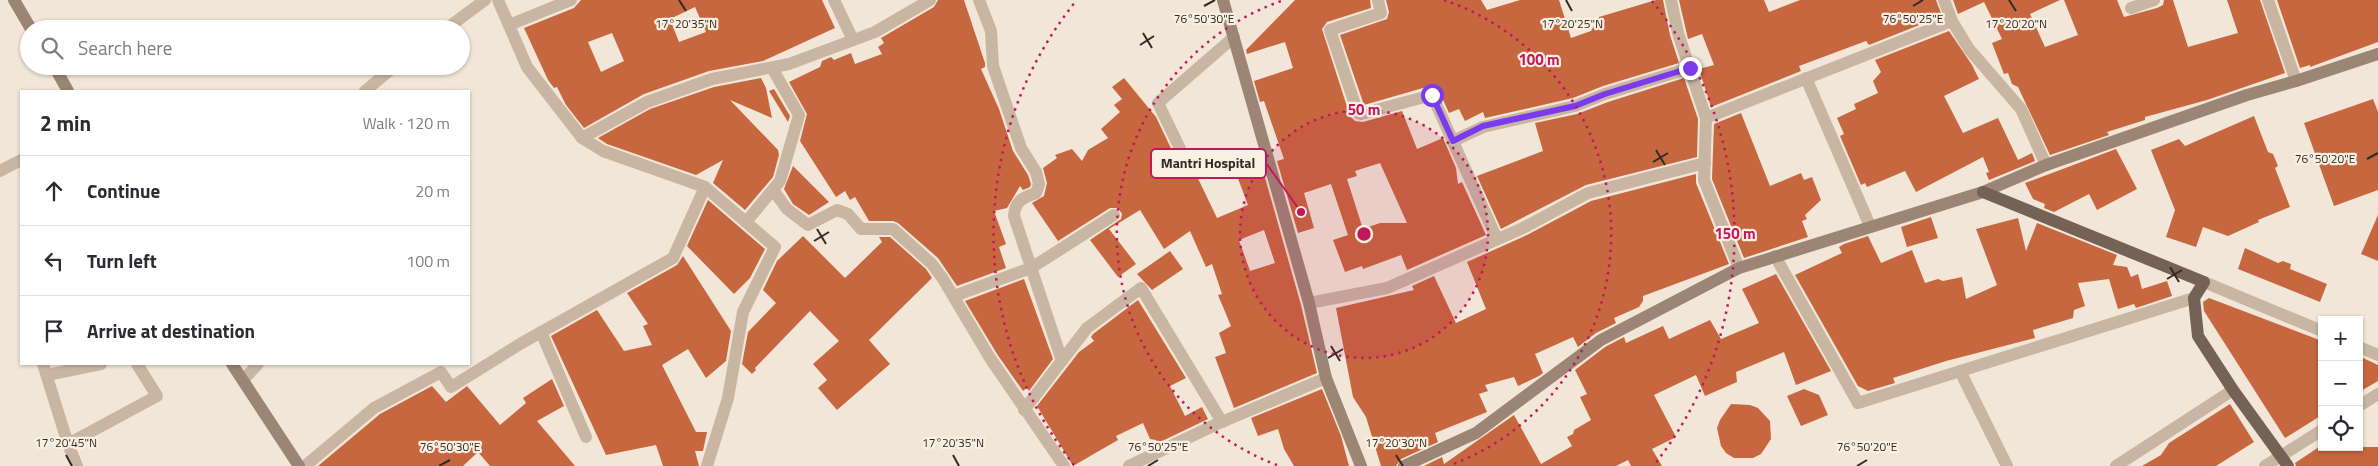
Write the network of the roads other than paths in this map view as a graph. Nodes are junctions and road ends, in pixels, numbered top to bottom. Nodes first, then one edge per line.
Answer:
1 (14, 0) edge
2 (485, 0) edge
3 (498, 0) edge
4 (571, 0) edge
5 (834, 0) edge
6 (930, 0) edge
7 (979, 0) edge
8 (1223, 0) edge
9 (1378, 0) edge
10 (1670, 0) edge
11 (1944, 0) edge
12 (2154, 0) edge
13 (2268, 0) edge
14 (2131, 8) dead end
15 (26, 20) edge
16 (458, 20) edge
17 (1952, 21) junction
18 (509, 25) junction
19 (1234, 37) junction
20 (853, 40) junction
21 (2378, 54) edge
22 (772, 68) junction
23 (1690, 68) junction
24 (59, 75) edge
25 (384, 75) edge
26 (1806, 78) junction
27 (2296, 81) junction
28 (67, 90) edge
29 (366, 90) edge
30 (1706, 118) junction
31 (582, 138) junction
32 (1453, 141) junction
33 (20, 161) edge
34 (1186, 161) dead end
35 (1705, 163) junction
36 (2046, 165) junction
37 (0, 171) edge
38 (705, 187) junction
39 (773, 190) junction
40 (1983, 192) junction
41 (1114, 215) dead end
42 (746, 222) junction
43 (1870, 226) junction
44 (1497, 239) junction
45 (1775, 256) junction
46 (1031, 268) junction
47 (1739, 268) junction
48 (2204, 282) junction
49 (954, 296) junction
50 (2194, 298) junction
51 (1309, 303) junction
52 (2318, 329) edge
53 (541, 332) junction
54 (2363, 349) edge
55 (2378, 355) edge
56 (1062, 361) junction
57 (92, 365) edge
58 (138, 365) edge
59 (233, 365) edge
60 (257, 365) edge
61 (45, 370) edge
62 (1960, 371) junction
63 (1326, 378) junction
64 (243, 380) junction
65 (2233, 390) junction
66 (2378, 394) edge
67 (2363, 403) edge
68 (1024, 410) junction
69 (1222, 422) junction
70 (2318, 433) edge
71 (586, 437) dead end
72 (68, 444) junction
73 (2285, 461) edge
74 (77, 466) edge
75 (299, 466) edge
76 (305, 466) edge
77 (707, 466) edge
78 (1064, 466) edge
79 (1129, 466) edge
80 (1361, 466) edge
81 (1404, 466) edge
82 (2007, 466) edge
83 (2116, 466) edge
84 (2265, 466) edge

1 - 15 street
2 - 16 street
3 - 18 street
4 - 18 street
5 - 20 street
6 - 20 street
7 - 46 street
8 - 19 street
9 - 32 street
10 - 23 street
11 - 17 street
12 - 14 street
13 - 27 street
17 - 26 street
17 - 36 street
18 - 31 street
19 - 34 street
19 - 51 street
20 - 22 street
21 - 27 street
22 - 31 street
22 - 39 street
23 - 30 street
23 - 32 street
24 - 28 street
25 - 29 street
26 - 30 street
26 - 43 street
27 - 36 street
30 - 35 street
31 - 38 street
32 - 44 street
33 - 37 street
35 - 44 street
35 - 47 street
36 - 40 street
38 - 42 street
38 - 53 street
39 - 42 street
39 - 49 street
40 - 43 street
40 - 48 main road
41 - 46 street
42 - 77 street
43 - 45 street
44 - 51 street
45 - 47 street
45 - 62 street
46 - 49 street
46 - 56 street
47 - 81 street
48 - 50 main road
48 - 52 street
49 - 68 street
50 - 62 street
50 - 65 main road
51 - 63 street
53 - 71 street
53 - 76 street
54 - 55 street
56 - 68 street
56 - 69 street
57 - 61 street
58 - 72 street
59 - 64 street
60 - 64 street
61 - 72 street
62 - 82 street
63 - 69 street
63 - 80 street
64 - 75 street
65 - 73 main road
65 - 83 street
66 - 67 street
68 - 78 street
69 - 79 street
70 - 73 street
72 - 74 street
73 - 84 street

